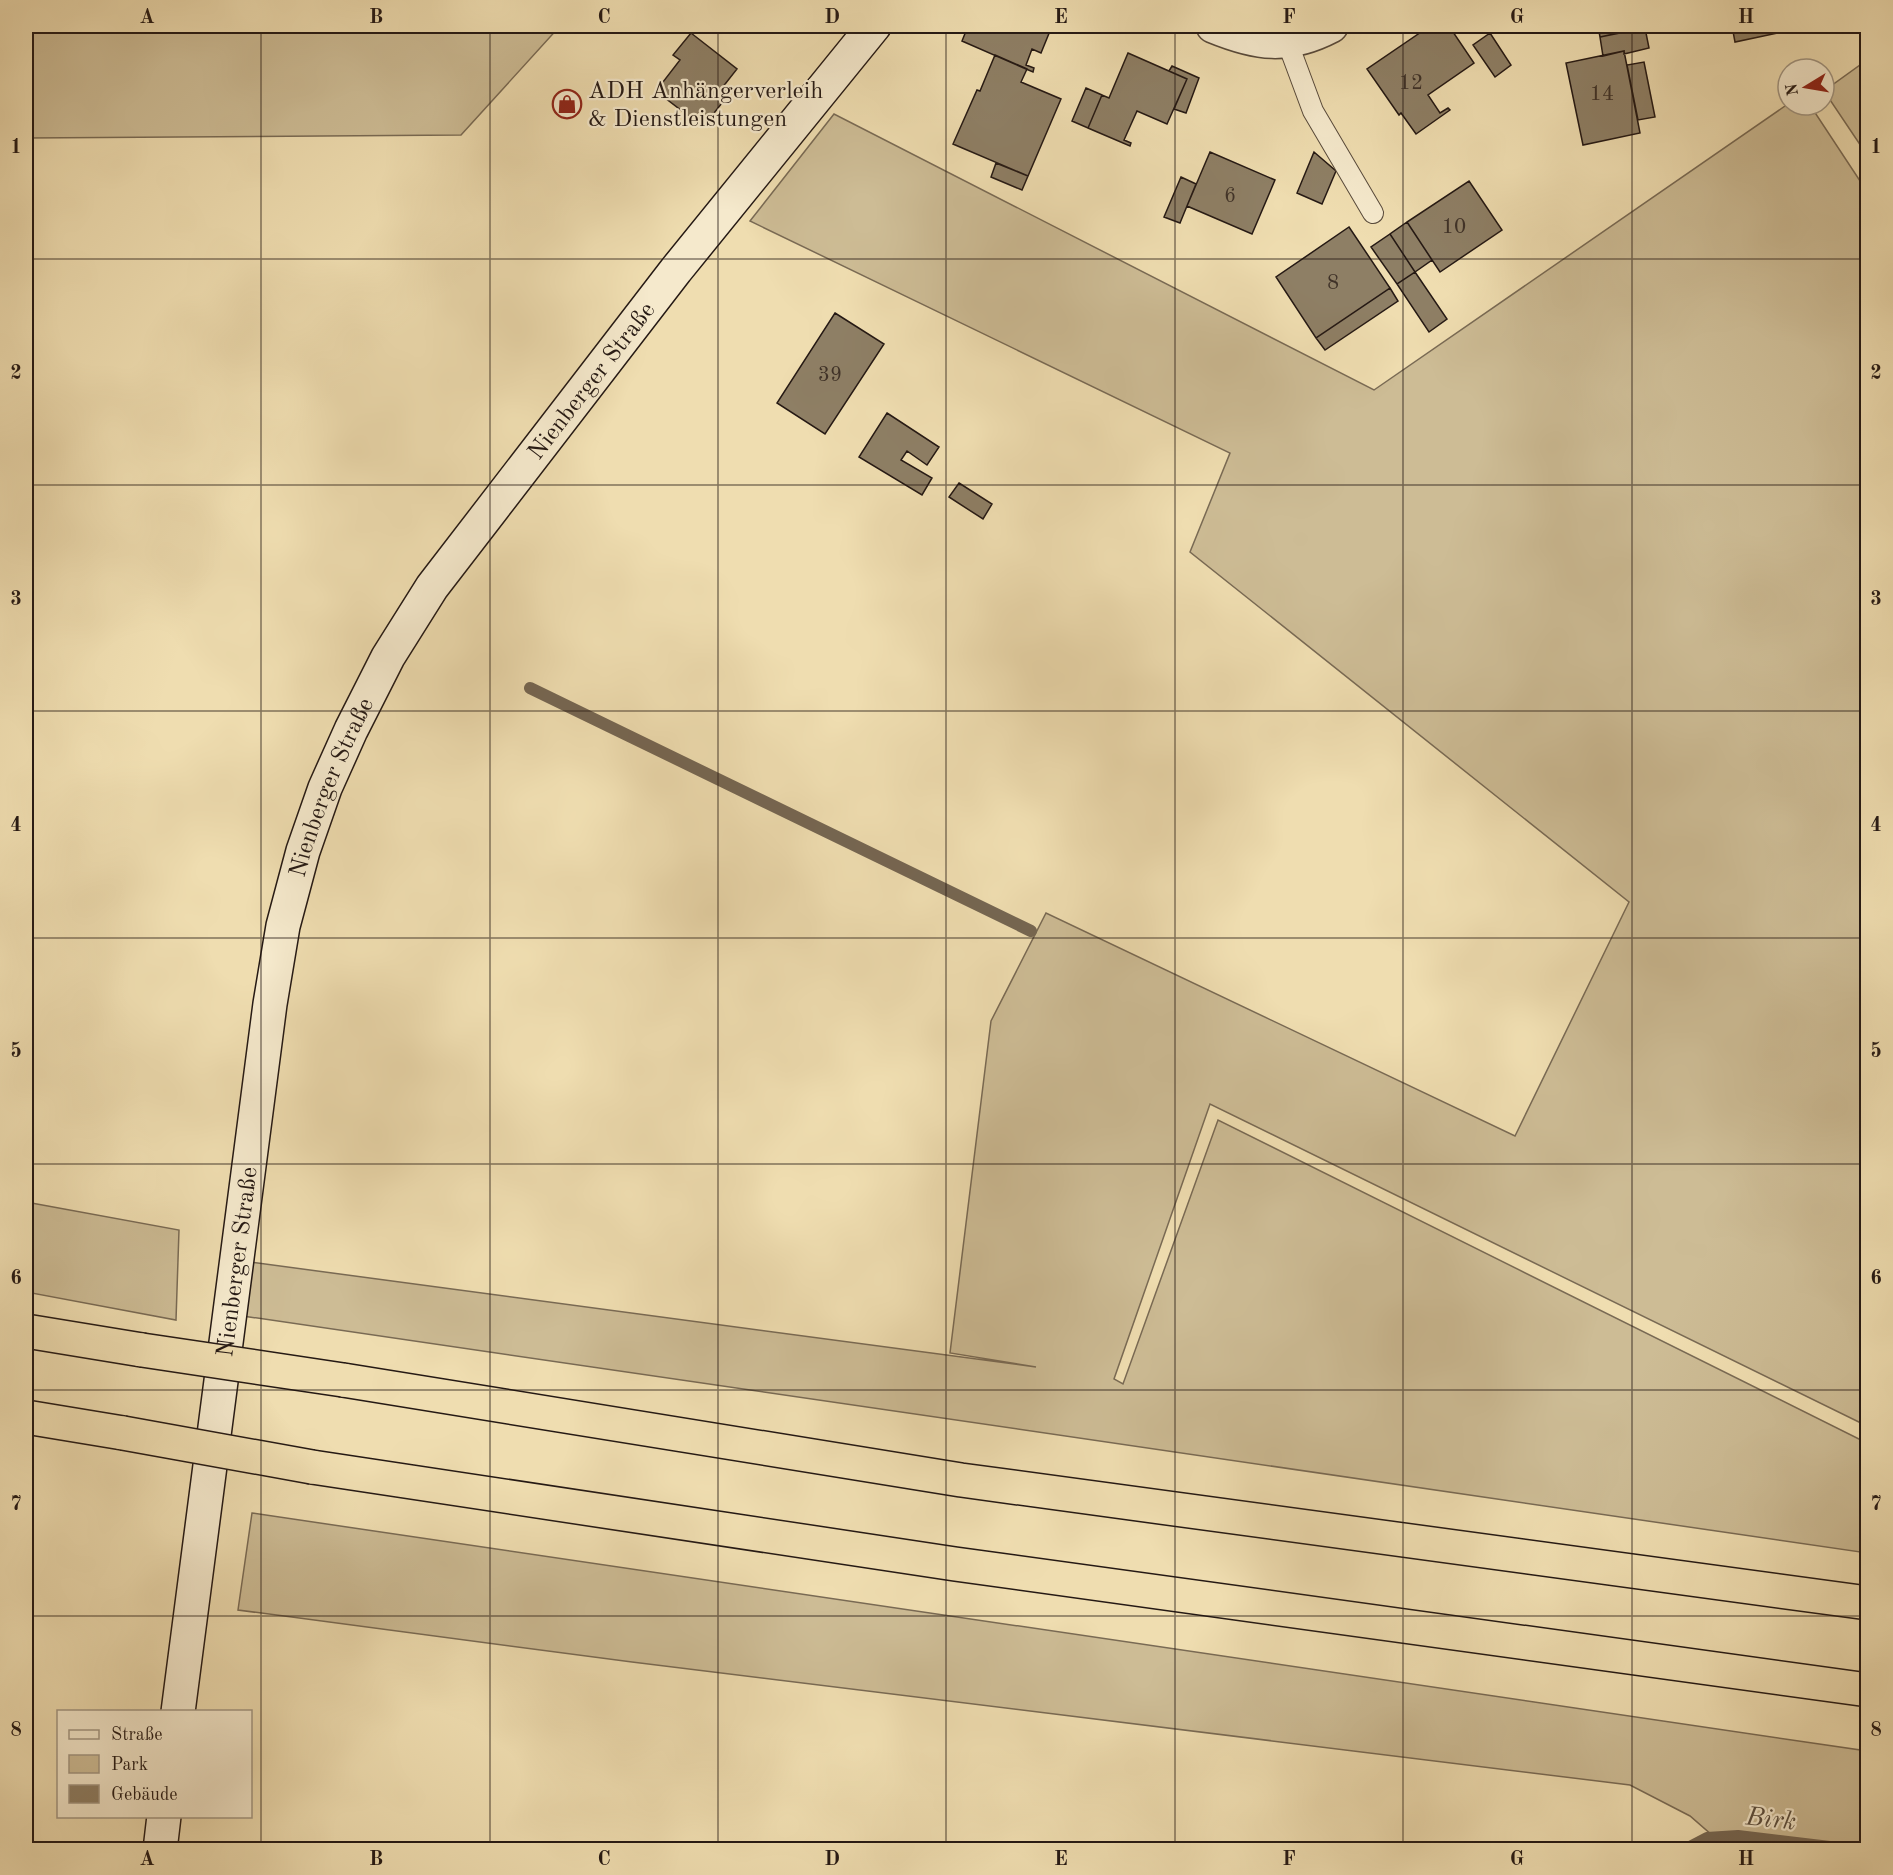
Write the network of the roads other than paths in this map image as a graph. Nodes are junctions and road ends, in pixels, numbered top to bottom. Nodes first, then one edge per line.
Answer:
1 (874, 26) edge
2 (1213, 26) edge
3 (1330, 26) edge
4 (1287, 41) junction
5 (1373, 213) dead end
6 (26, 1331) edge
7 (26, 1417) edge
8 (1868, 1603) edge
9 (1868, 1690) edge
10 (178, 1710) edge
11 (164, 1818) edge
12 (160, 1850) edge

1 - 10 street, Nienberger Straße
2 - 4 street
3 - 4 street
4 - 5 lane
6 - 8 highway, bridge
7 - 9 highway, bridge
11 - 12 street

